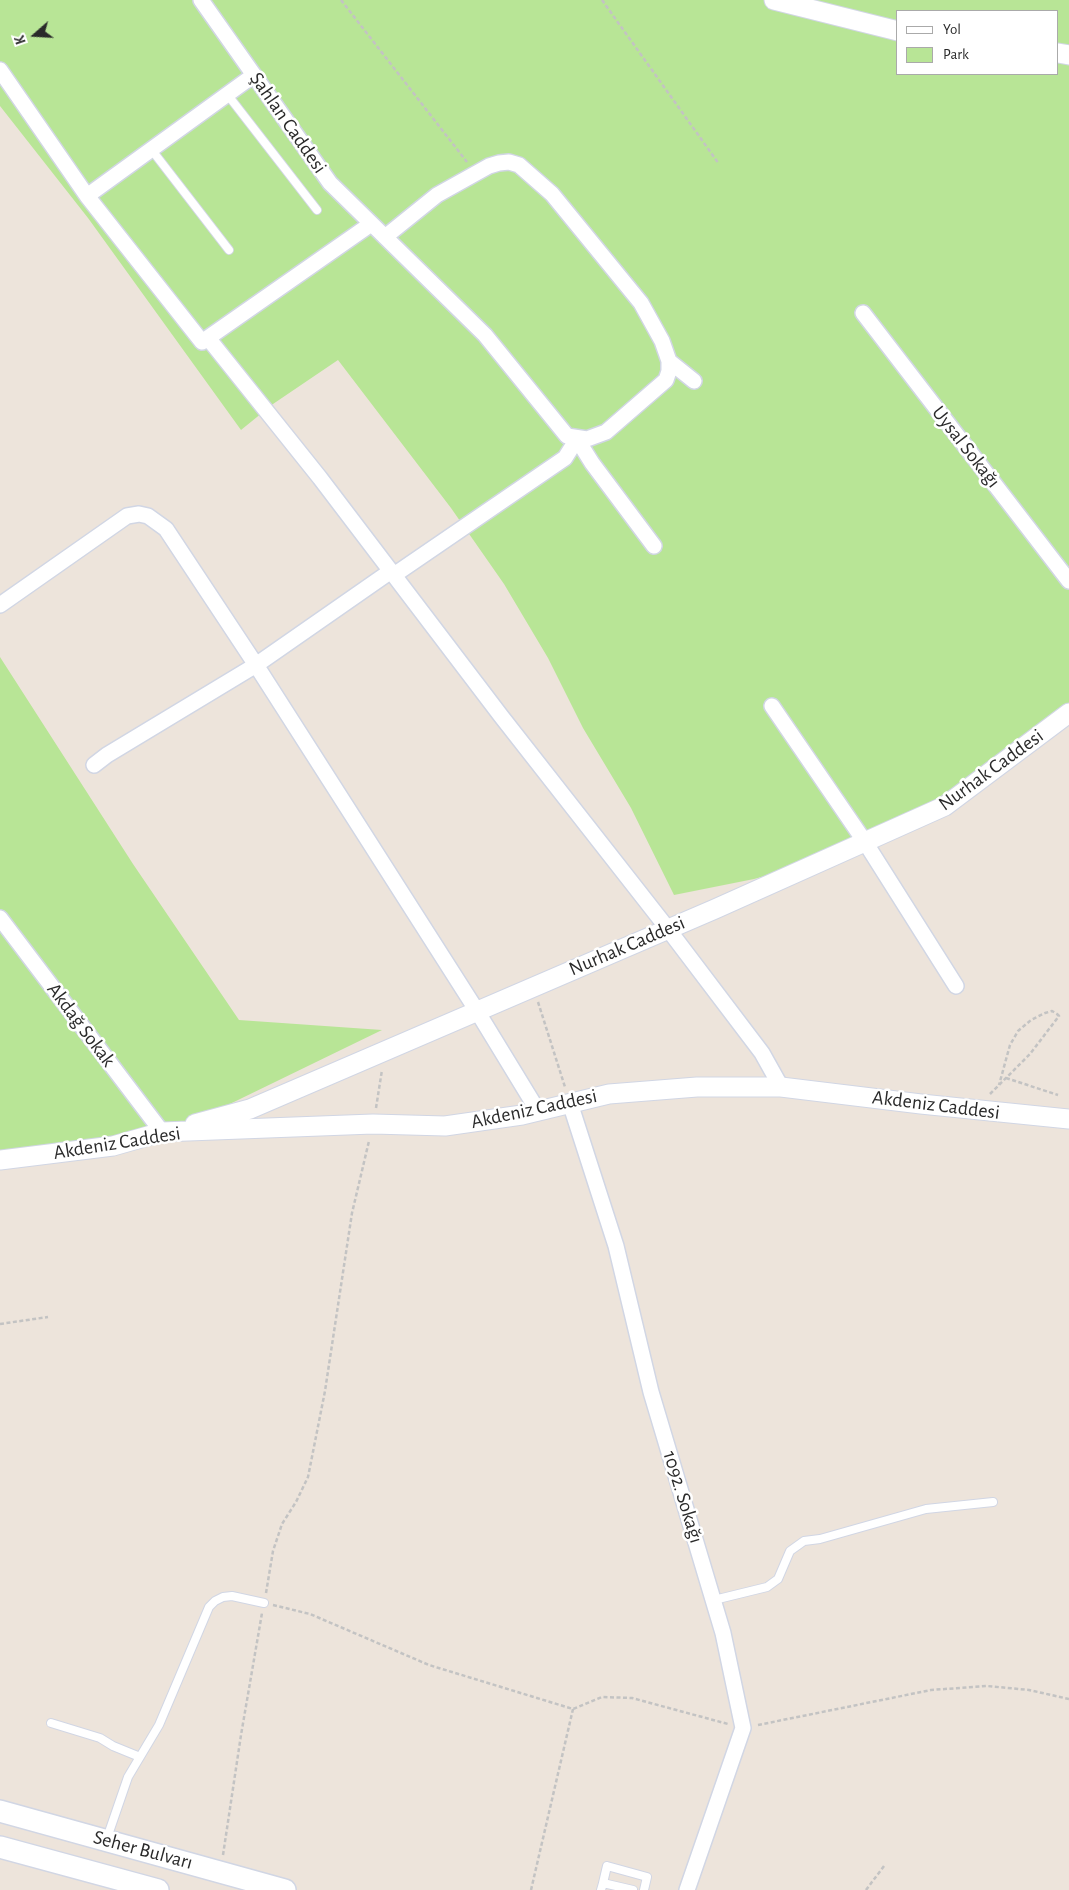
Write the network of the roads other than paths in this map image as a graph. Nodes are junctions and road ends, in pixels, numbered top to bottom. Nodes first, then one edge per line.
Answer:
1 (201, 0) edge
2 (774, 0) edge
3 (896, 30) edge
4 (0, 70) edge
5 (254, 75) junction
6 (228, 94) junction
7 (151, 149) junction
8 (87, 196) junction
9 (317, 210) dead end
10 (371, 224) junction
11 (385, 237) junction
12 (229, 250) dead end
13 (863, 313) dead end
14 (208, 338) junction
15 (669, 361) junction
16 (694, 381) dead end
17 (577, 439) junction
18 (654, 546) dead end
19 (392, 573) junction
20 (1069, 581) edge
21 (0, 605) edge
22 (256, 665) junction
23 (772, 706) dead end
24 (1069, 713) edge
25 (94, 765) dead end
26 (865, 842) junction
27 (0, 918) edge
28 (668, 929) junction
29 (956, 986) dead end
30 (477, 1011) junction
31 (781, 1087) junction
32 (570, 1103) junction
33 (538, 1111) junction
34 (1068, 1121) edge
35 (162, 1132) junction
36 (0, 1160) edge
37 (993, 1502) dead end
38 (714, 1600) junction
39 (264, 1603) road end
40 (51, 1723) dead end
41 (140, 1756) junction
42 (0, 1811) edge
43 (106, 1840) junction
44 (0, 1847) edge
45 (602, 1886) edge
46 (158, 1890) edge
47 (285, 1890) edge
48 (633, 1890) edge
49 (644, 1890) edge
50 (687, 1890) edge

1 - 5 street, Şahlan Caddesi
2 - 3 street
4 - 8 street
5 - 6 street
5 - 10 street, Şahlan Caddesi
6 - 7 street
6 - 9 lane
7 - 8 street
7 - 12 lane
8 - 14 street
10 - 11 street, Şahlan Caddesi
10 - 14 street
11 - 15 street
11 - 17 street, Şahlan Caddesi
13 - 20 street, Uysal Sokağı
14 - 19 street
15 - 16 street
15 - 17 street
17 - 18 street
17 - 19 street
19 - 22 street
19 - 28 street
21 - 22 street
22 - 25 street
22 - 30 street
23 - 26 street
24 - 26 street, Nurhak Caddesi
26 - 28 street, Nurhak Caddesi
26 - 29 street
27 - 35 street, Akdağ Sokak
28 - 30 street, Nurhak Caddesi
28 - 31 street
30 - 33 street
30 - 35 street, Nurhak Caddesi
31 - 32 street, Akdeniz Caddesi
31 - 34 street, Akdeniz Caddesi
32 - 33 street, Akdeniz Caddesi
32 - 38 street, 1092. Sokağı
33 - 35 street, Akdeniz Caddesi
35 - 36 street, Akdeniz Caddesi
37 - 38 lane
38 - 50 street, 1092. Sokağı
39 - 41 lane
40 - 41 lane
41 - 43 lane
42 - 43 main road, Seher Bulvarı
43 - 47 main road, Seher Bulvarı
44 - 46 main road, Seher Bulvarı
45 - 48 lane
45 - 49 lane

